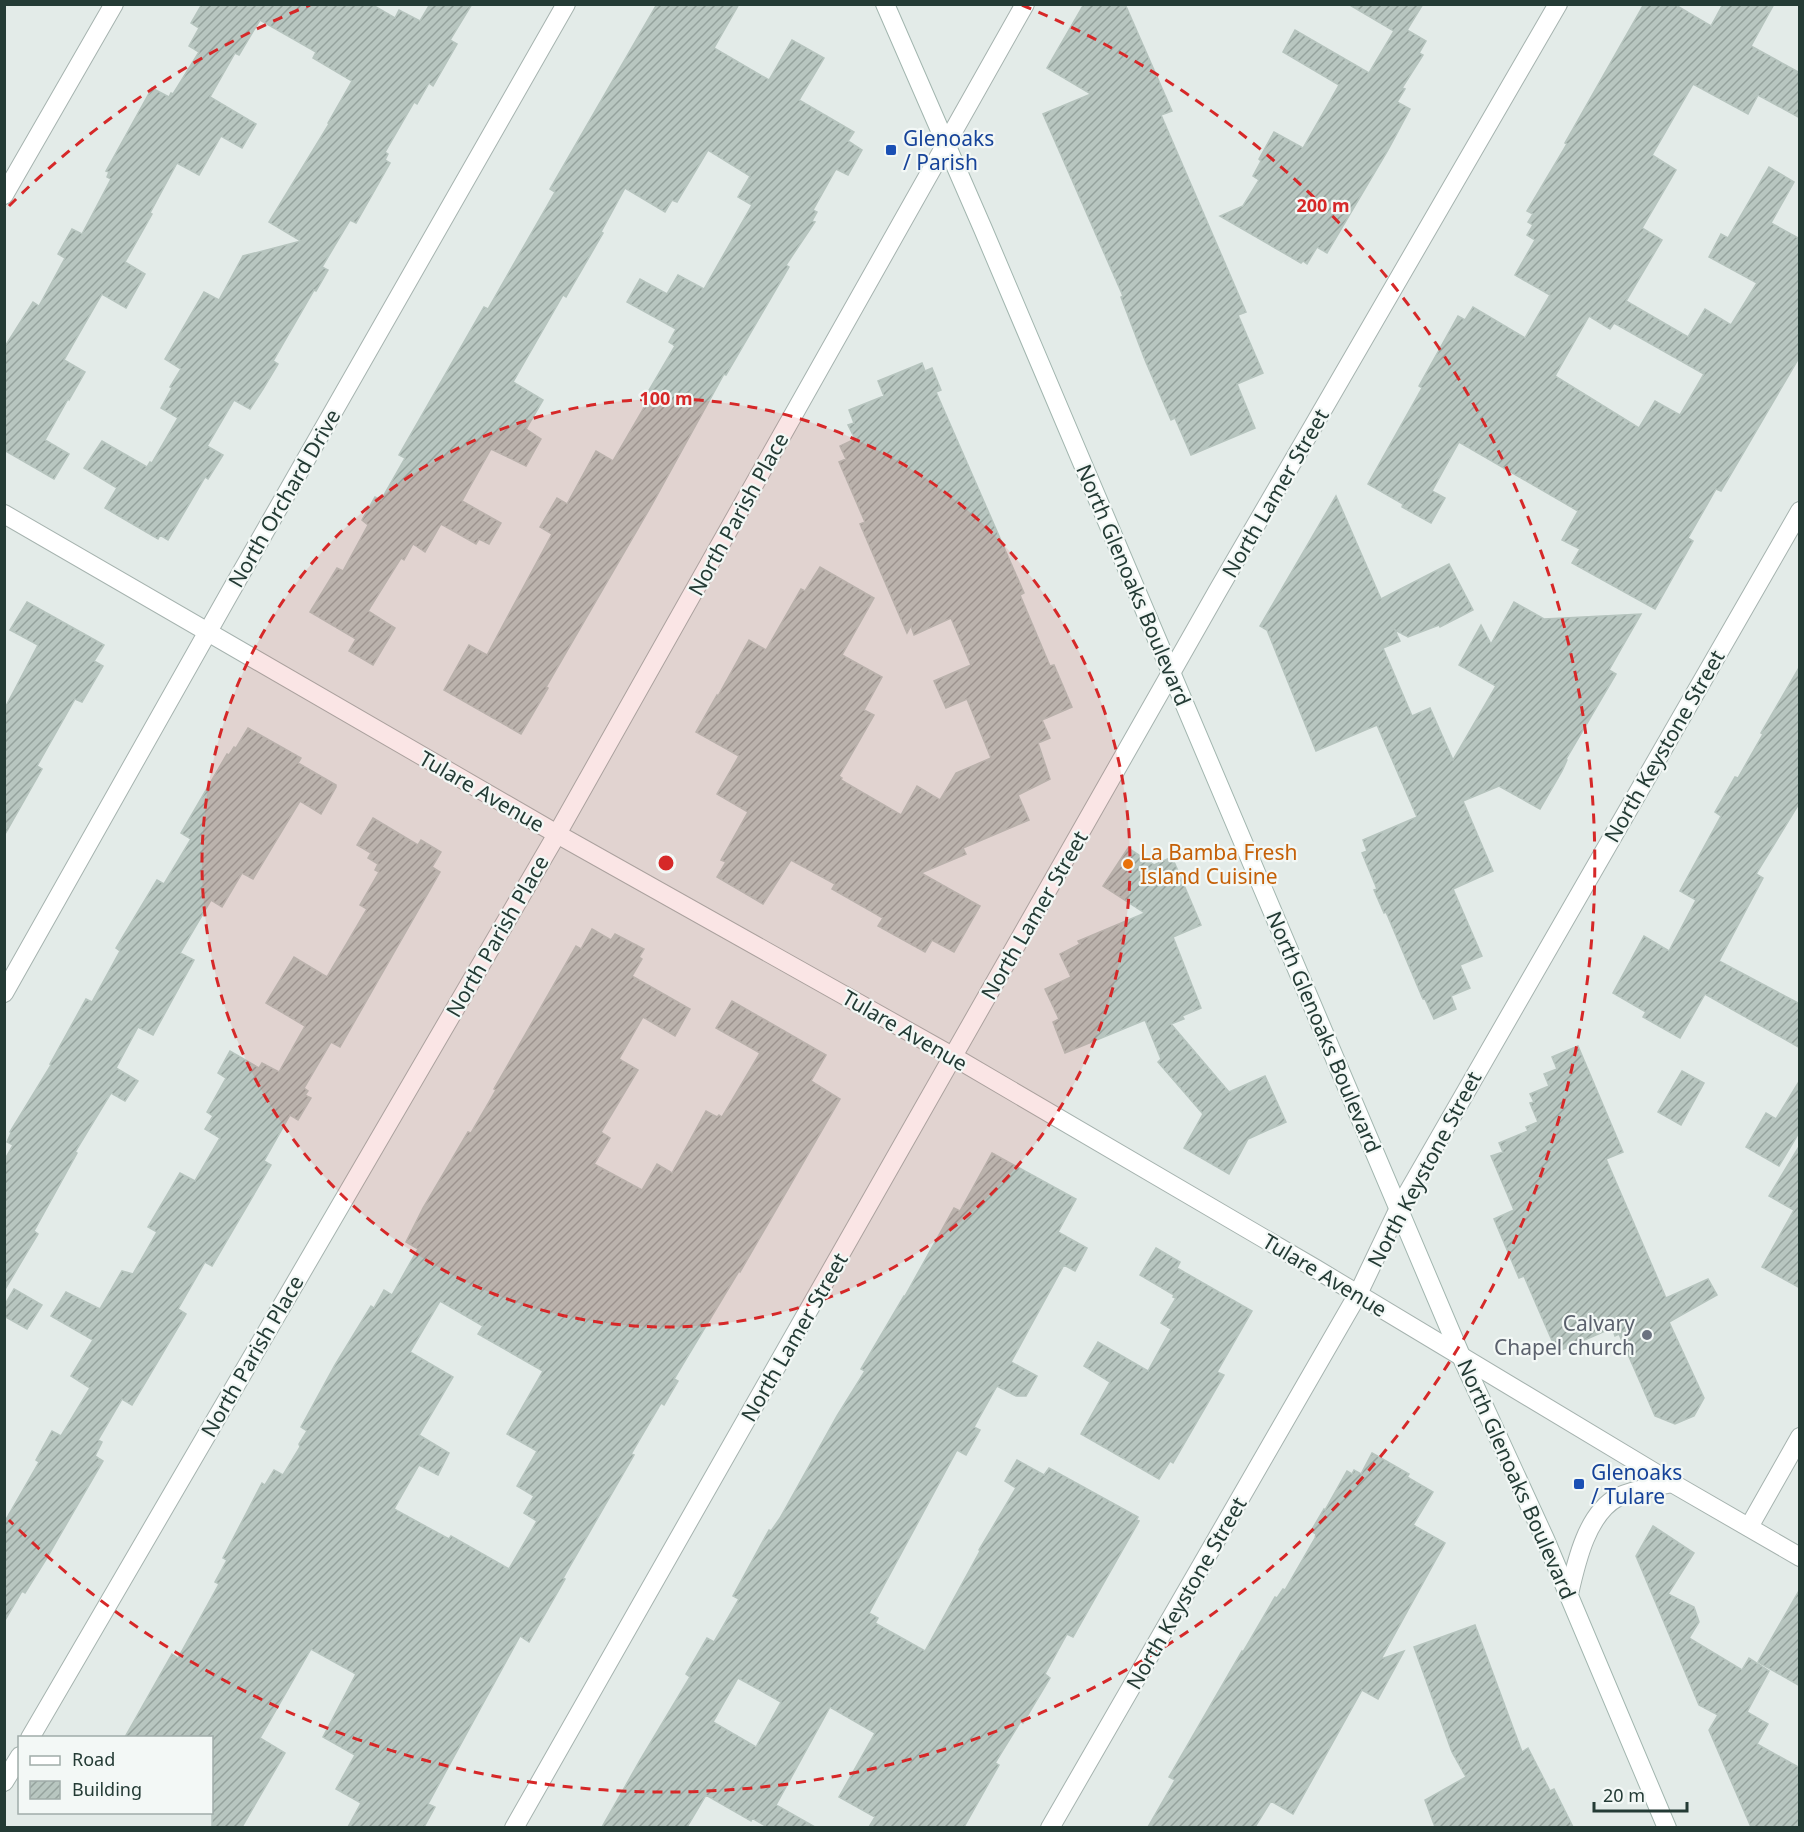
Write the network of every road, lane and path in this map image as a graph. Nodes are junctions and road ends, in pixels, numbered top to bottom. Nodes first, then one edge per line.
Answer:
1 (114, 4) edge
2 (567, 4) edge
3 (885, 4) edge
4 (1025, 4) edge
5 (1558, 4) edge
6 (946, 144) junction
7 (4, 195) edge
8 (1800, 511) edge
9 (4, 514) edge
10 (208, 632) junction
11 (1171, 673) junction
12 (557, 834) junction
13 (4, 993) edge
14 (954, 1057) junction
15 (1399, 1208) junction
16 (1358, 1294) junction
17 (1461, 1356) junction
18 (1800, 1437) edge
19 (1672, 1483) junction
20 (1749, 1527) junction
21 (1800, 1557) edge
22 (1569, 1594) junction
23 (31, 1736) edge
24 (18, 1759) edge
25 (4, 1782) edge
26 (514, 1827) edge
27 (1050, 1827) edge
28 (1667, 1827) edge

1 - 7 street
2 - 10 street, North Orchard Drive
3 - 6 street, North Glenoaks Boulevard
4 - 6 street, North Parish Place
5 - 11 street, North Lamer Street
6 - 11 street, North Glenoaks Boulevard
6 - 12 street, North Parish Place
8 - 15 street, North Keystone Street
9 - 10 street, Tulare Avenue
10 - 12 street, Tulare Avenue
10 - 13 street, North Orchard Drive
11 - 14 street, North Lamer Street
11 - 15 street, North Glenoaks Boulevard
12 - 14 street, Tulare Avenue
12 - 23 street, North Parish Place
14 - 16 street, Tulare Avenue
14 - 26 street, North Lamer Street
15 - 16 street, North Keystone Street
15 - 17 street, North Glenoaks Boulevard
16 - 17 street, Tulare Avenue
16 - 27 street, North Keystone Street
17 - 19 street, Tulare Avenue
17 - 22 street, North Glenoaks Boulevard
18 - 20 street
19 - 20 street, Tulare Avenue
19 - 22 street
20 - 21 street, Tulare Avenue
22 - 28 street, North Glenoaks Boulevard
24 - 25 street

